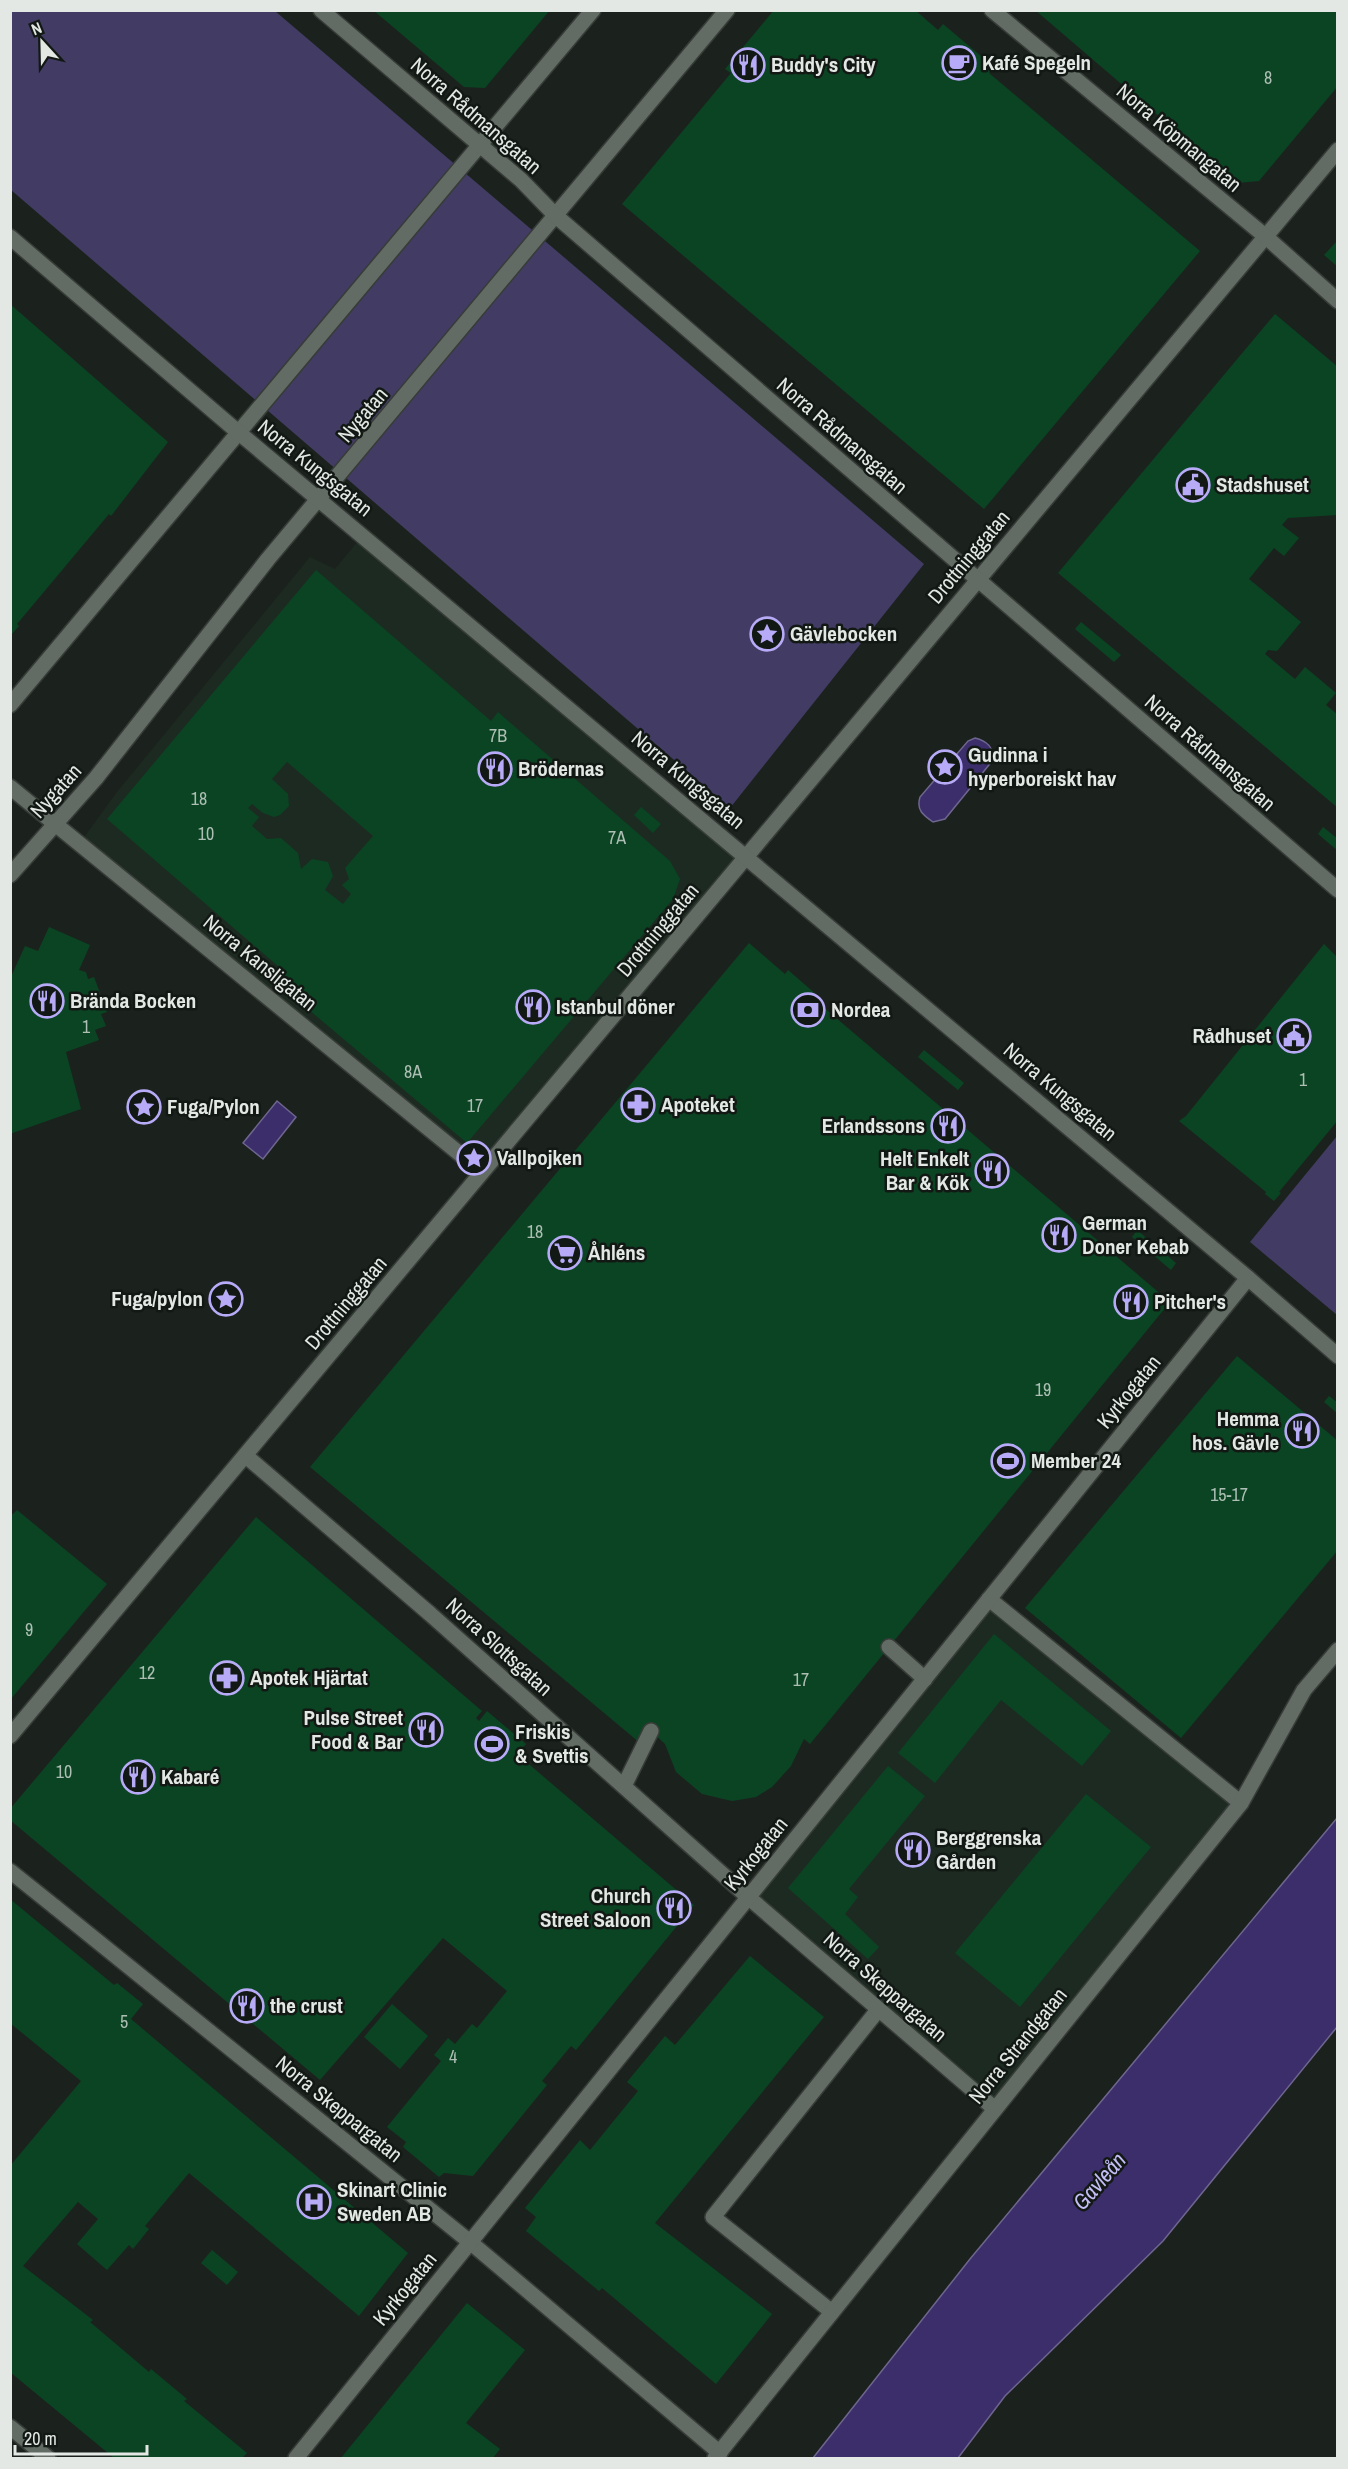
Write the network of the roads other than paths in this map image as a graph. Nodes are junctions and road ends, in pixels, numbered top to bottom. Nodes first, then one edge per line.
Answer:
1 (321, 10) edge
2 (593, 10) edge
3 (727, 10) edge
4 (992, 10) edge
5 (479, 145) junction
6 (1338, 150) edge
7 (556, 216) junction
8 (1265, 236) junction
9 (10, 237) edge
10 (1338, 301) edge
11 (238, 432) junction
12 (321, 499) junction
13 (977, 581) junction
14 (10, 705) edge
15 (10, 787) edge
16 (54, 823) junction
17 (747, 856) junction
18 (10, 875) edge
19 (1338, 890) edge
20 (482, 1172) junction
21 (1248, 1278) junction
22 (1338, 1356) edge
23 (246, 1456) junction
24 (989, 1599) junction
25 (889, 1647) dead end
26 (1338, 1650) edge
27 (925, 1679) junction
28 (651, 1731) dead end
29 (10, 1736) edge
30 (624, 1786) junction
31 (1241, 1803) junction
32 (10, 1871) edge
33 (748, 1897) junction
34 (878, 2010) junction
35 (994, 2109) junction
36 (470, 2242) junction
37 (832, 2312) junction
38 (10, 2427) edge
39 (718, 2456) edge
40 (48, 2458) edge
41 (296, 2458) edge

1 - 5 street, Norra Rådmansgatan
2 - 5 street
3 - 7 street, Nygatan
4 - 8 street, Norra Köpmangatan
5 - 7 street, Norra Rådmansgatan
5 - 11 street
6 - 8 street, Drottninggatan
7 - 12 street, Nygatan
7 - 13 street, Norra Rådmansgatan
8 - 10 street, Norra Köpmangatan
8 - 13 street, Drottninggatan
9 - 11 street, Norra Kungsgatan
11 - 12 street, Norra Kungsgatan
11 - 14 street
12 - 16 street, Nygatan
12 - 17 street, Norra Kungsgatan
13 - 17 street, Drottninggatan
13 - 19 street, Norra Rådmansgatan
15 - 16 street, Norra Kansligatan
16 - 18 street, Nygatan
16 - 20 street, Norra Kansligatan
17 - 20 street, Drottninggatan
17 - 21 street, Norra Kungsgatan
20 - 23 street, Drottninggatan
21 - 22 street, Norra Kungsgatan
21 - 24 street, Kyrkogatan
23 - 29 street, Drottninggatan
23 - 30 street, Norra Slottsgatan
24 - 27 street, Kyrkogatan
24 - 31 street
25 - 27 street
26 - 31 street, Norra Strandgatan
27 - 33 street, Kyrkogatan
28 - 30 street
30 - 33 street, Norra Slottsgatan
31 - 35 street, Norra Strandgatan
32 - 36 street, Norra Skeppargatan
33 - 34 street, Norra Skeppargatan
33 - 36 street, Kyrkogatan
34 - 35 street, Norra Skeppargatan
34 - 37 street
35 - 37 street, Norra Strandgatan
36 - 39 street, Norra Skeppargatan
36 - 41 street, Kyrkogatan
37 - 39 street, Norra Strandgatan
38 - 40 street

